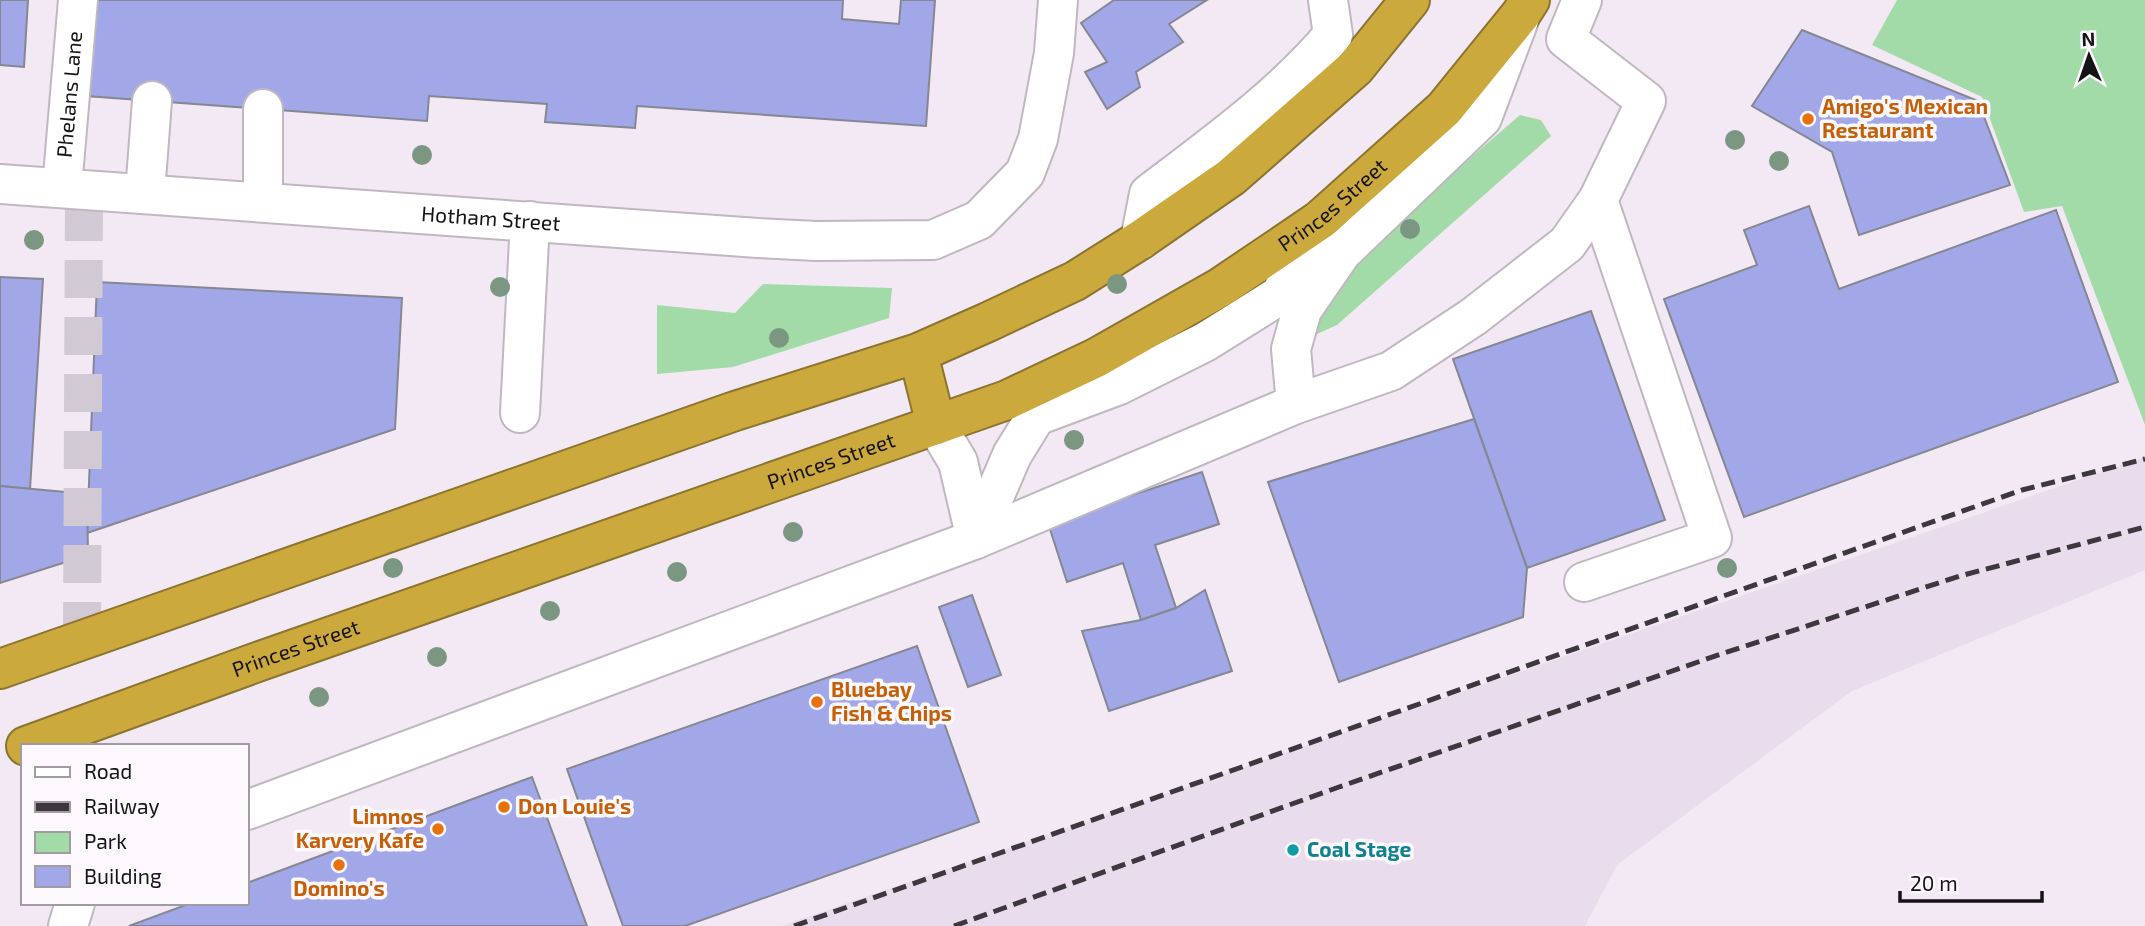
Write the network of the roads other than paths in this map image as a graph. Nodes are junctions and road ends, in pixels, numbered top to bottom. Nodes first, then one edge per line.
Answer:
1 (78, 0) edge
2 (1058, 0) edge
3 (1328, 0) edge
4 (1410, 0) edge
5 (1582, 0) edge
6 (1526, 7) edge
7 (152, 101) dead end
8 (263, 109) dead end
9 (0, 184) edge
10 (62, 187) junction
11 (145, 193) junction
12 (1598, 200) junction
13 (263, 202) junction
14 (530, 220) junction
15 (1320, 220) junction
16 (1140, 240) junction
17 (918, 354) junction
18 (1296, 404) junction
19 (520, 413) dead end
20 (936, 425) junction
21 (976, 539) junction
22 (1584, 582) dead end
23 (0, 669) edge
24 (29, 744) edge
25 (248, 810) edge
26 (74, 905) edge
27 (68, 926) edge

1 - 10 street, Phelans Lane
2 - 14 street, Hotham Street
3 - 16 street
4 - 16 highway
5 - 12 street
6 - 15 highway, Princes Street
6 - 18 street
7 - 11 street
8 - 13 street
9 - 10 street, Hotham Street
10 - 11 street, Hotham Street
11 - 13 street, Hotham Street
12 - 18 street
12 - 22 street
13 - 14 street, Hotham Street
14 - 19 street
15 - 20 highway, Princes Street
15 - 21 street
16 - 17 highway
17 - 20 highway
17 - 23 highway
18 - 21 street
20 - 21 street
20 - 24 highway, Princes Street
21 - 25 street
26 - 27 street

